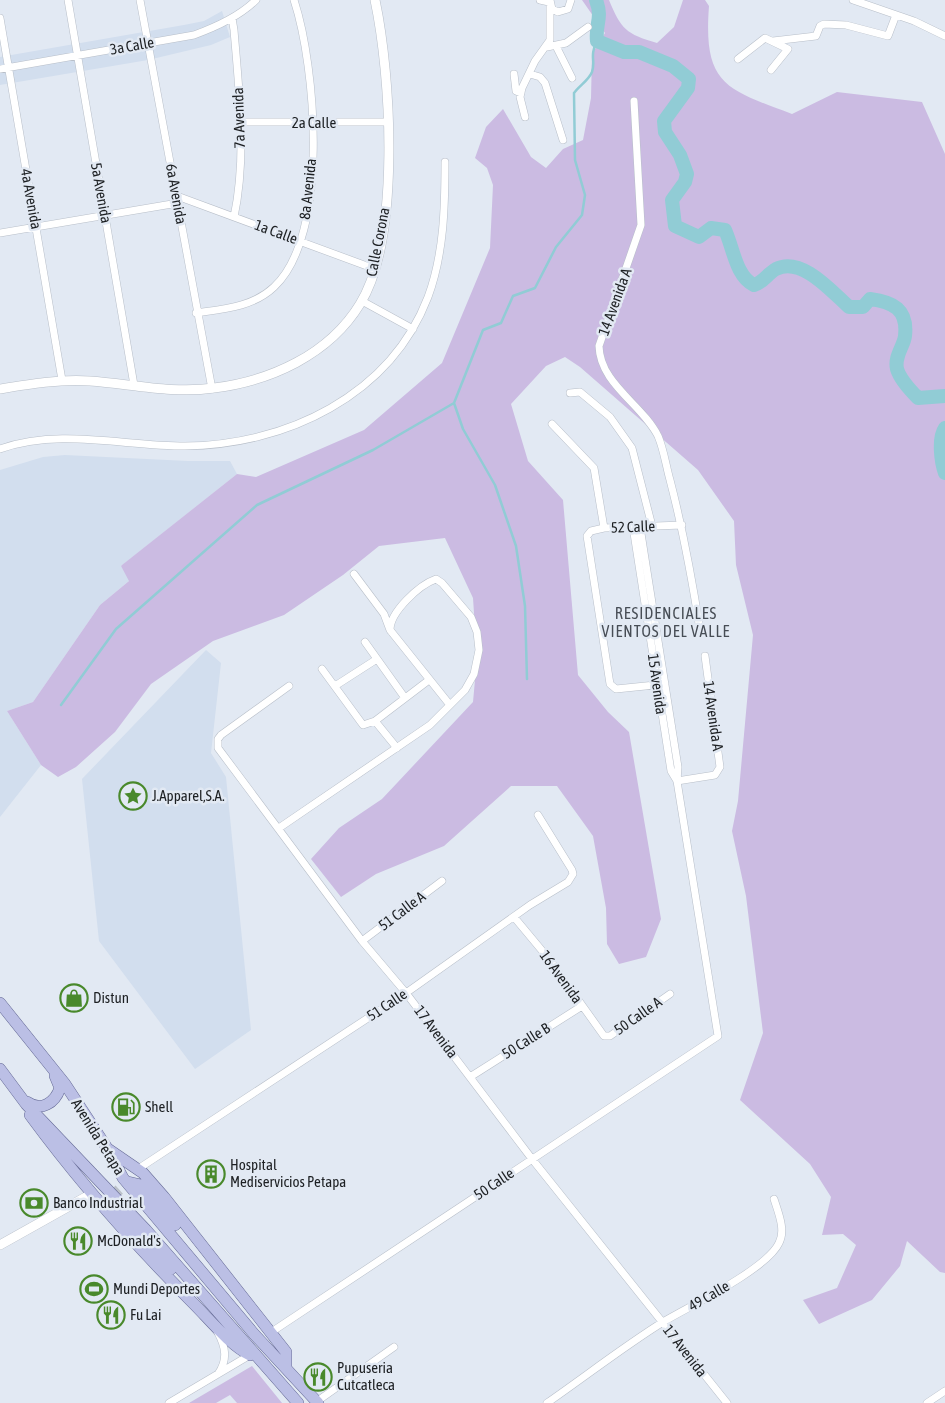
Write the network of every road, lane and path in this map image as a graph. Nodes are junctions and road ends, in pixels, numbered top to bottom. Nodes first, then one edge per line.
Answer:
1 (68, 0) edge
2 (140, 0) edge
3 (256, 0) edge
4 (294, 0) edge
5 (375, 0) edge
6 (540, 0) edge
7 (571, 0) edge
8 (853, 0) edge
9 (550, 3) edge
10 (896, 14) junction
11 (0, 18) edge
12 (232, 18) junction
13 (588, 27) dead end
14 (945, 36) edge
15 (773, 41) junction
16 (148, 43) junction
17 (556, 46) junction
18 (547, 47) junction
19 (77, 55) junction
20 (738, 59) dead end
21 (9, 67) junction
22 (0, 69) edge
23 (771, 70) dead end
24 (514, 74) dead end
25 (530, 74) junction
26 (572, 78) dead end
27 (521, 93) junction
28 (634, 101) dead end
29 (525, 117) dead end
30 (240, 122) junction
31 (388, 122) junction
32 (313, 123) junction
33 (563, 140) dead end
34 (445, 162) dead end
35 (177, 199) junction
36 (105, 215) junction
37 (234, 217) junction
38 (36, 227) junction
39 (0, 233) edge
40 (302, 241) junction
41 (375, 269) junction
42 (362, 301) junction
43 (196, 313) junction
44 (413, 329) junction
45 (62, 380) junction
46 (134, 385) junction
47 (0, 389) edge
48 (212, 389) junction
49 (570, 393) dead end
50 (552, 424) dead end
51 (0, 449) edge
52 (682, 525) junction
53 (652, 526) junction
54 (637, 527) junction
55 (604, 528) junction
56 (354, 574) dead end
57 (390, 630) junction
58 (700, 630) dead end
59 (365, 642) dead end
60 (705, 656) dead end
61 (377, 659) junction
62 (322, 669) dead end
63 (428, 680) junction
64 (661, 684) junction
65 (289, 686) dead end
66 (335, 686) junction
67 (405, 698) junction
68 (450, 705) junction
69 (375, 720) junction
70 (397, 748) junction
71 (677, 781) junction
72 (538, 815) dead end
73 (279, 828) junction
74 (442, 881) dead end
75 (514, 917) junction
76 (362, 941) junction
77 (406, 993) junction
78 (670, 994) dead end
79 (0, 1003) edge
80 (582, 1006) junction
81 (718, 1036) joint
82 (607, 1037) joint
83 (47, 1061) junction
84 (0, 1069) edge
85 (470, 1076) junction
86 (14, 1088) junction
87 (26, 1104) junction
88 (107, 1148) junction
89 (532, 1159) junction
90 (138, 1168) junction
91 (128, 1182) dead end
92 (91, 1194) junction
93 (111, 1197) dead end
94 (774, 1199) dead end
95 (0, 1245) edge
96 (212, 1322) junction
97 (663, 1322) junction
98 (270, 1333) junction
99 (394, 1347) dead end
100 (250, 1355) junction
101 (265, 1364) junction
102 (286, 1368) junction
103 (216, 1377) junction
104 (945, 1391) edge
105 (317, 1402) edge
106 (169, 1403) edge
107 (298, 1403) edge
108 (547, 1403) edge
109 (727, 1403) edge
110 (927, 1403) edge

1 - 19 street, 5a Avenida
2 - 16 street, 6a Avenida
3 - 12 street, 3a Calle
4 - 32 street, 8a Avenida
5 - 31 street, Calle Corona
6 - 9 street
7 - 9 street
8 - 10 street
9 - 18 street
10 - 14 street
10 - 15 street
11 - 21 street, 4a Avenida
12 - 16 street, 3a Calle
12 - 30 street, 7a Avenida
13 - 17 street
15 - 20 street
15 - 23 street
16 - 19 street, 3a Calle
16 - 35 street, 6a Avenida
17 - 18 street
17 - 26 street
18 - 25 street
19 - 21 street, 3a Calle
19 - 36 street, 5a Avenida
21 - 22 street, 3a Calle
21 - 38 street, 4a Avenida
24 - 27 street
25 - 27 street
25 - 33 street
27 - 29 street
28 - 52 street, 14 Avenida A
30 - 32 street, 2a Calle
30 - 37 street, 7a Avenida
31 - 32 street, 2a Calle
31 - 41 street, Calle Corona
32 - 40 street, 8a Avenida
34 - 44 street
35 - 36 street, 1a Calle
35 - 37 street, 1a Calle
35 - 43 street, 6a Avenida
36 - 38 street, 1a Calle
36 - 46 street, 5a Avenida
37 - 40 street, 1a Calle
38 - 39 street, 1a Calle
38 - 45 street, 4a Avenida
40 - 41 street, 1a Calle
40 - 43 street, 8a Avenida
41 - 42 street, Calle Corona
42 - 44 street
42 - 48 street, Calle Corona
43 - 48 street, 6a Avenida
44 - 51 street
45 - 46 street, Calle Corona
45 - 47 street, Calle Corona
46 - 48 street, Calle Corona
49 - 53 street
50 - 55 street
52 - 53 street, 52 Calle
52 - 58 street, 14 Avenida A
53 - 54 street, 52 Calle
54 - 55 street, 52 Calle
54 - 64 street, 15 Avenida
55 - 64 street, 52 Calle
56 - 57 street
57 - 63 street
57 - 68 street
59 - 61 street
60 - 71 street, 14 Avenida A
61 - 66 street
61 - 67 street
62 - 66 street
63 - 67 street
63 - 68 street
64 - 71 street, 15 Avenida
65 - 73 street, 17 Avenida
66 - 69 street
67 - 69 street
68 - 70 street
69 - 70 street
70 - 73 street
71 - 81 street, 15 Avenida
72 - 75 street, 51 Calle
73 - 76 street, 17 Avenida
74 - 76 street, 51 Calle A
75 - 77 street, 51 Calle
75 - 80 street, 16 Avenida
76 - 77 street, 17 Avenida
77 - 85 street, 17 Avenida
77 - 90 street, 51 Calle
78 - 82 street, 50 Calle A
79 - 83 main road, Avenida Petapa
80 - 82 street, 16 Avenida
80 - 85 street, 50 Calle B
81 - 89 street, 50 Calle
83 - 86 main road
83 - 88 main road, Avenida Petapa
84 - 86 main road, Avenida Petapa
85 - 89 street, 17 Avenida
86 - 87 main road, Avenida Petapa
87 - 92 main road
87 - 101 main road, Avenida Petapa
88 - 90 main road
88 - 102 main road, Avenida Petapa
89 - 97 street, 17 Avenida
89 - 98 street, 50 Calle
90 - 98 main road
91 - 102 main road
92 - 95 street
92 - 96 main road
93 - 100 main road
94 - 97 street, 49 Calle
96 - 100 main road
96 - 103 street
97 - 108 street, 49 Calle
97 - 109 street, 17 Avenida
98 - 102 main road
99 - 105 street
100 - 101 main road
100 - 103 street
101 - 107 main road, Avenida Petapa
102 - 105 main road, Avenida Petapa
103 - 106 street
104 - 110 street

